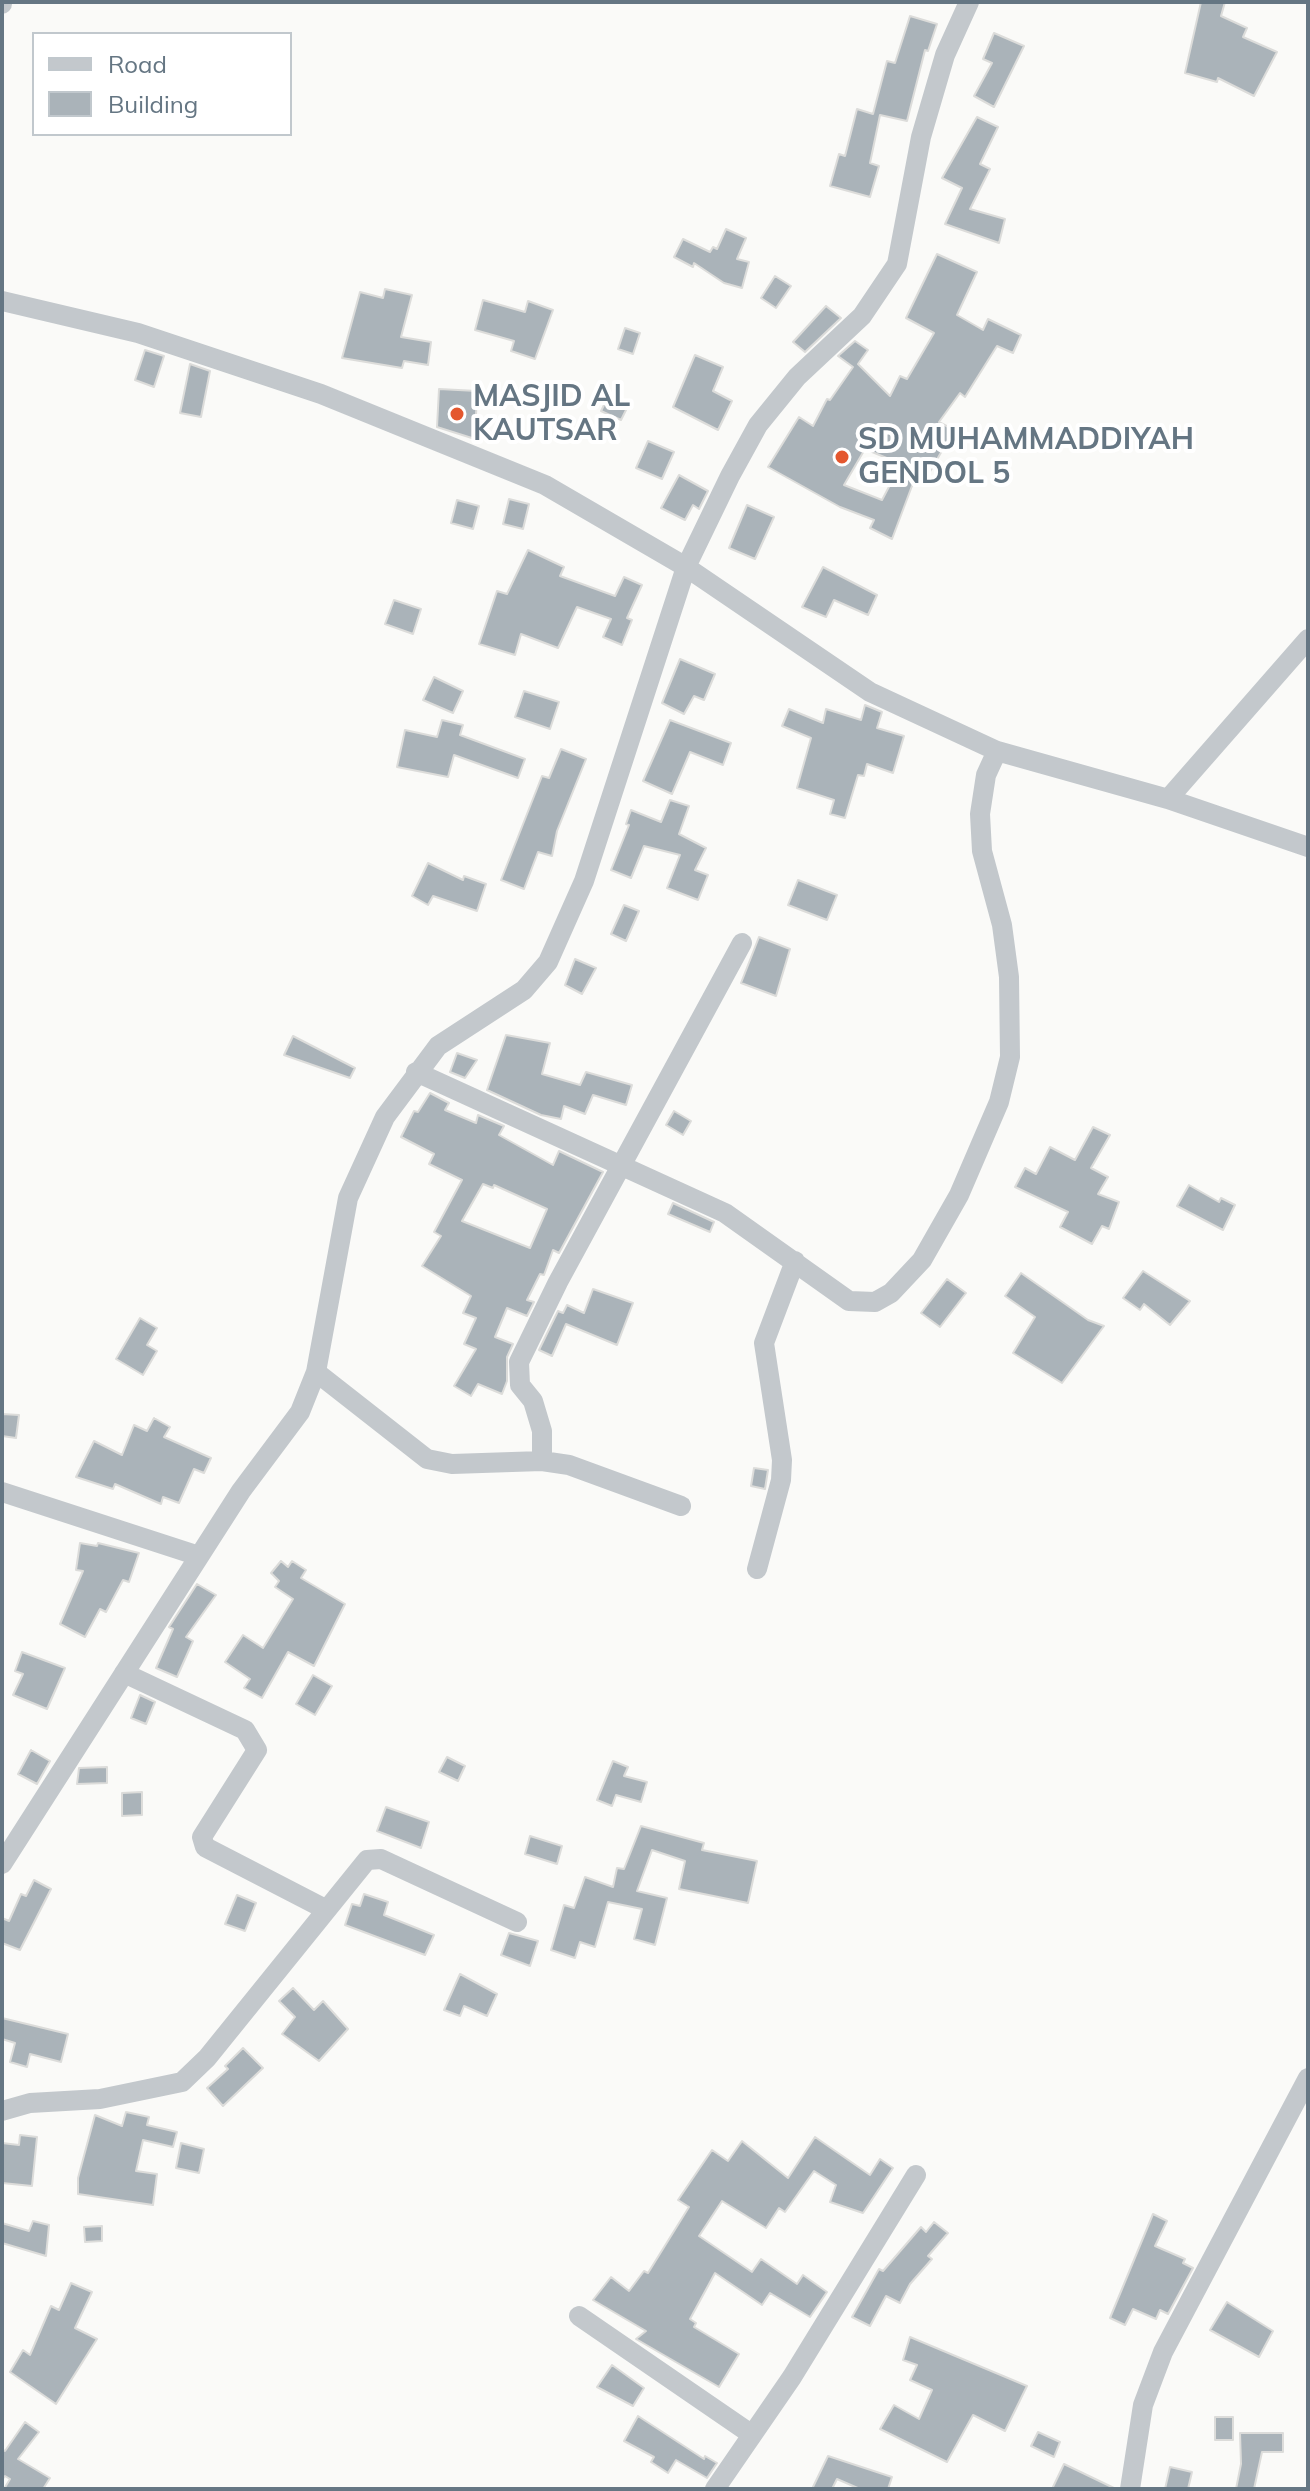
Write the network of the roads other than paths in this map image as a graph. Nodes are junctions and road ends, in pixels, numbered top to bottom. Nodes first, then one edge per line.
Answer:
1 (969, 2) edge
2 (2, 301) edge
3 (686, 567) junction
4 (1308, 639) edge
5 (997, 751) junction
6 (1168, 799) junction
7 (1308, 847) edge
8 (742, 943) dead end
9 (416, 1072) junction
10 (622, 1165) junction
11 (795, 1261) junction
12 (316, 1372) junction
13 (542, 1461) junction
14 (2, 1492) edge
15 (681, 1506) dead end
16 (199, 1556) junction
17 (757, 1569) dead end
18 (124, 1673) junction
19 (2, 1864) edge
20 (325, 1909) junction
21 (517, 1922) dead end
22 (1308, 2078) edge
23 (2, 2111) edge
24 (916, 2175) dead end
25 (579, 2316) dead end
26 (751, 2434) junction
27 (715, 2489) edge
28 (1130, 2489) edge

1 - 3 street
2 - 3 street
3 - 5 street
3 - 9 street
4 - 6 street
5 - 6 street
5 - 11 street
6 - 7 street
8 - 10 street
9 - 10 street
9 - 12 street
10 - 11 street
10 - 13 street
11 - 17 street
12 - 13 street
12 - 16 street
13 - 15 street
14 - 16 street
16 - 18 street
18 - 19 street
18 - 20 street
20 - 21 street
20 - 23 street
22 - 28 street
24 - 26 street
25 - 26 street
26 - 27 street

